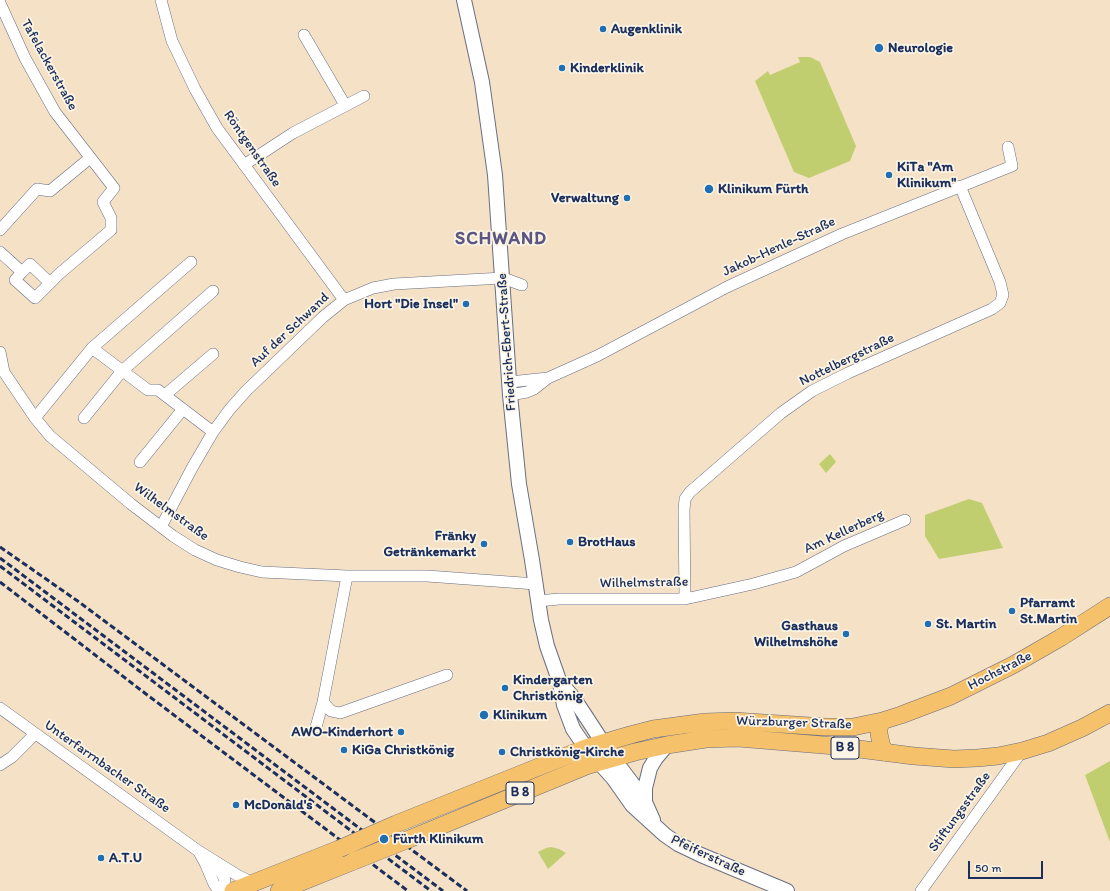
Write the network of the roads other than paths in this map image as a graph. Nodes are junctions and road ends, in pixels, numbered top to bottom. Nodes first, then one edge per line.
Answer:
1 (161, 0) edge
2 (464, 0) edge
3 (0, 3) edge
4 (304, 35) dead end
5 (364, 96) dead end
6 (346, 105) junction
7 (1008, 147) dead end
8 (90, 158) junction
9 (244, 164) junction
10 (960, 186) junction
11 (0, 230) edge
12 (0, 252) edge
13 (191, 262) dead end
14 (22, 272) junction
15 (503, 278) junction
16 (50, 283) junction
17 (522, 285) dead end
18 (213, 291) dead end
19 (344, 300) junction
20 (92, 348) junction
21 (0, 352) edge
22 (213, 354) dead end
23 (122, 371) junction
24 (510, 389) junction
25 (165, 395) junction
26 (183, 409) junction
27 (35, 418) junction
28 (84, 418) dead end
29 (213, 432) junction
30 (140, 462) dead end
31 (905, 520) dead end
32 (161, 527) junction
33 (796, 572) joint
34 (347, 576) junction
35 (536, 584) junction
36 (685, 599) junction
37 (538, 602) junction
38 (1110, 606) edge
39 (447, 675) dead end
40 (560, 683) junction
41 (323, 702) junction
42 (0, 708) edge
43 (1110, 713) edge
44 (882, 721) junction
45 (316, 727) dead end
46 (35, 734) junction
47 (603, 743) junction
48 (667, 745) junction
49 (586, 748) junction
50 (1022, 751) junction
51 (887, 753) junction
52 (606, 760) junction
53 (0, 765) edge
54 (645, 802) junction
55 (655, 826) junction
56 (197, 850) junction
57 (215, 861) junction
58 (253, 883) junction
59 (219, 891) edge
60 (223, 891) edge
61 (233, 891) edge
62 (279, 891) edge
63 (786, 891) edge
64 (922, 891) edge

1 - 9 street, Röntgenstraße
2 - 15 street, Friedrich-Ebert-Straße
3 - 8 street, Tafelackerstraße
4 - 6 street
5 - 6 street
6 - 9 street
7 - 10 street, Jakob-Henle-Straße
8 - 11 street
8 - 16 street, Tafelackerstraße
9 - 19 street, Röntgenstraße
10 - 24 street, Jakob-Henle-Straße
10 - 36 street, Nottelbergstraße
12 - 14 street
13 - 20 street
14 - 16 street
14 - 16 street
15 - 17 street
15 - 19 street, Auf der Schwand
15 - 24 street, Friedrich-Ebert-Straße
18 - 23 street
19 - 29 street, Auf der Schwand
20 - 23 street
20 - 27 street
21 - 27 street, Wilhelmstraße
22 - 25 street
23 - 25 street
23 - 28 street
24 - 35 street, Friedrich-Ebert-Straße
25 - 26 street
26 - 29 street
26 - 30 street
27 - 32 street, Wilhelmstraße
29 - 32 street, Auf der Schwand
31 - 33 street, Am Kellerberg
32 - 34 street, Wilhelmstraße
33 - 36 street, Wilhelmstraße
34 - 35 street, Wilhelmstraße
34 - 41 street
35 - 37 street, Friedrich-Ebert-Straße
36 - 37 street, Wilhelmstraße
37 - 40 street, Friedrich-Ebert-Straße
38 - 44 main road, Hochstraße / B 8
39 - 41 street
40 - 47 street, Friedrich-Ebert-Straße
40 - 49 street, Friedrich-Ebert-Straße
41 - 45 street
42 - 46 street, Unterfarrnbacher Straße
43 - 50 main road, Würzburger Straße / B 8
44 - 47 main road, Würzburger Straße / B 8
44 - 51 main road
46 - 53 street
46 - 56 street, Unterfarrnbacher Straße
47 - 49 main road, Würzburger Straße / B 8
47 - 52 street, Friedrich-Ebert-Straße
48 - 51 main road, Würzburger Straße / B 8
48 - 52 main road, Würzburger Straße / B 8
48 - 54 street
49 - 52 street, Friedrich-Ebert-Straße
49 - 58 main road, Würzburger Straße / B 8, bridge
50 - 51 main road, Würzburger Straße / B 8
50 - 64 street, Stiftungsstraße
52 - 54 street, Pfeiferstraße
52 - 55 street, Pfeiferstraße
52 - 62 main road, Würzburger Straße / B 8, bridge
54 - 55 street, Pfeiferstraße
55 - 63 street, Pfeiferstraße
56 - 57 street, Unterfarrnbacher Straße
56 - 59 street, Unterfarrnbacher Straße
57 - 58 street, Unterfarrnbacher Straße
57 - 60 street
58 - 61 main road, Würzburger Straße / B 8

